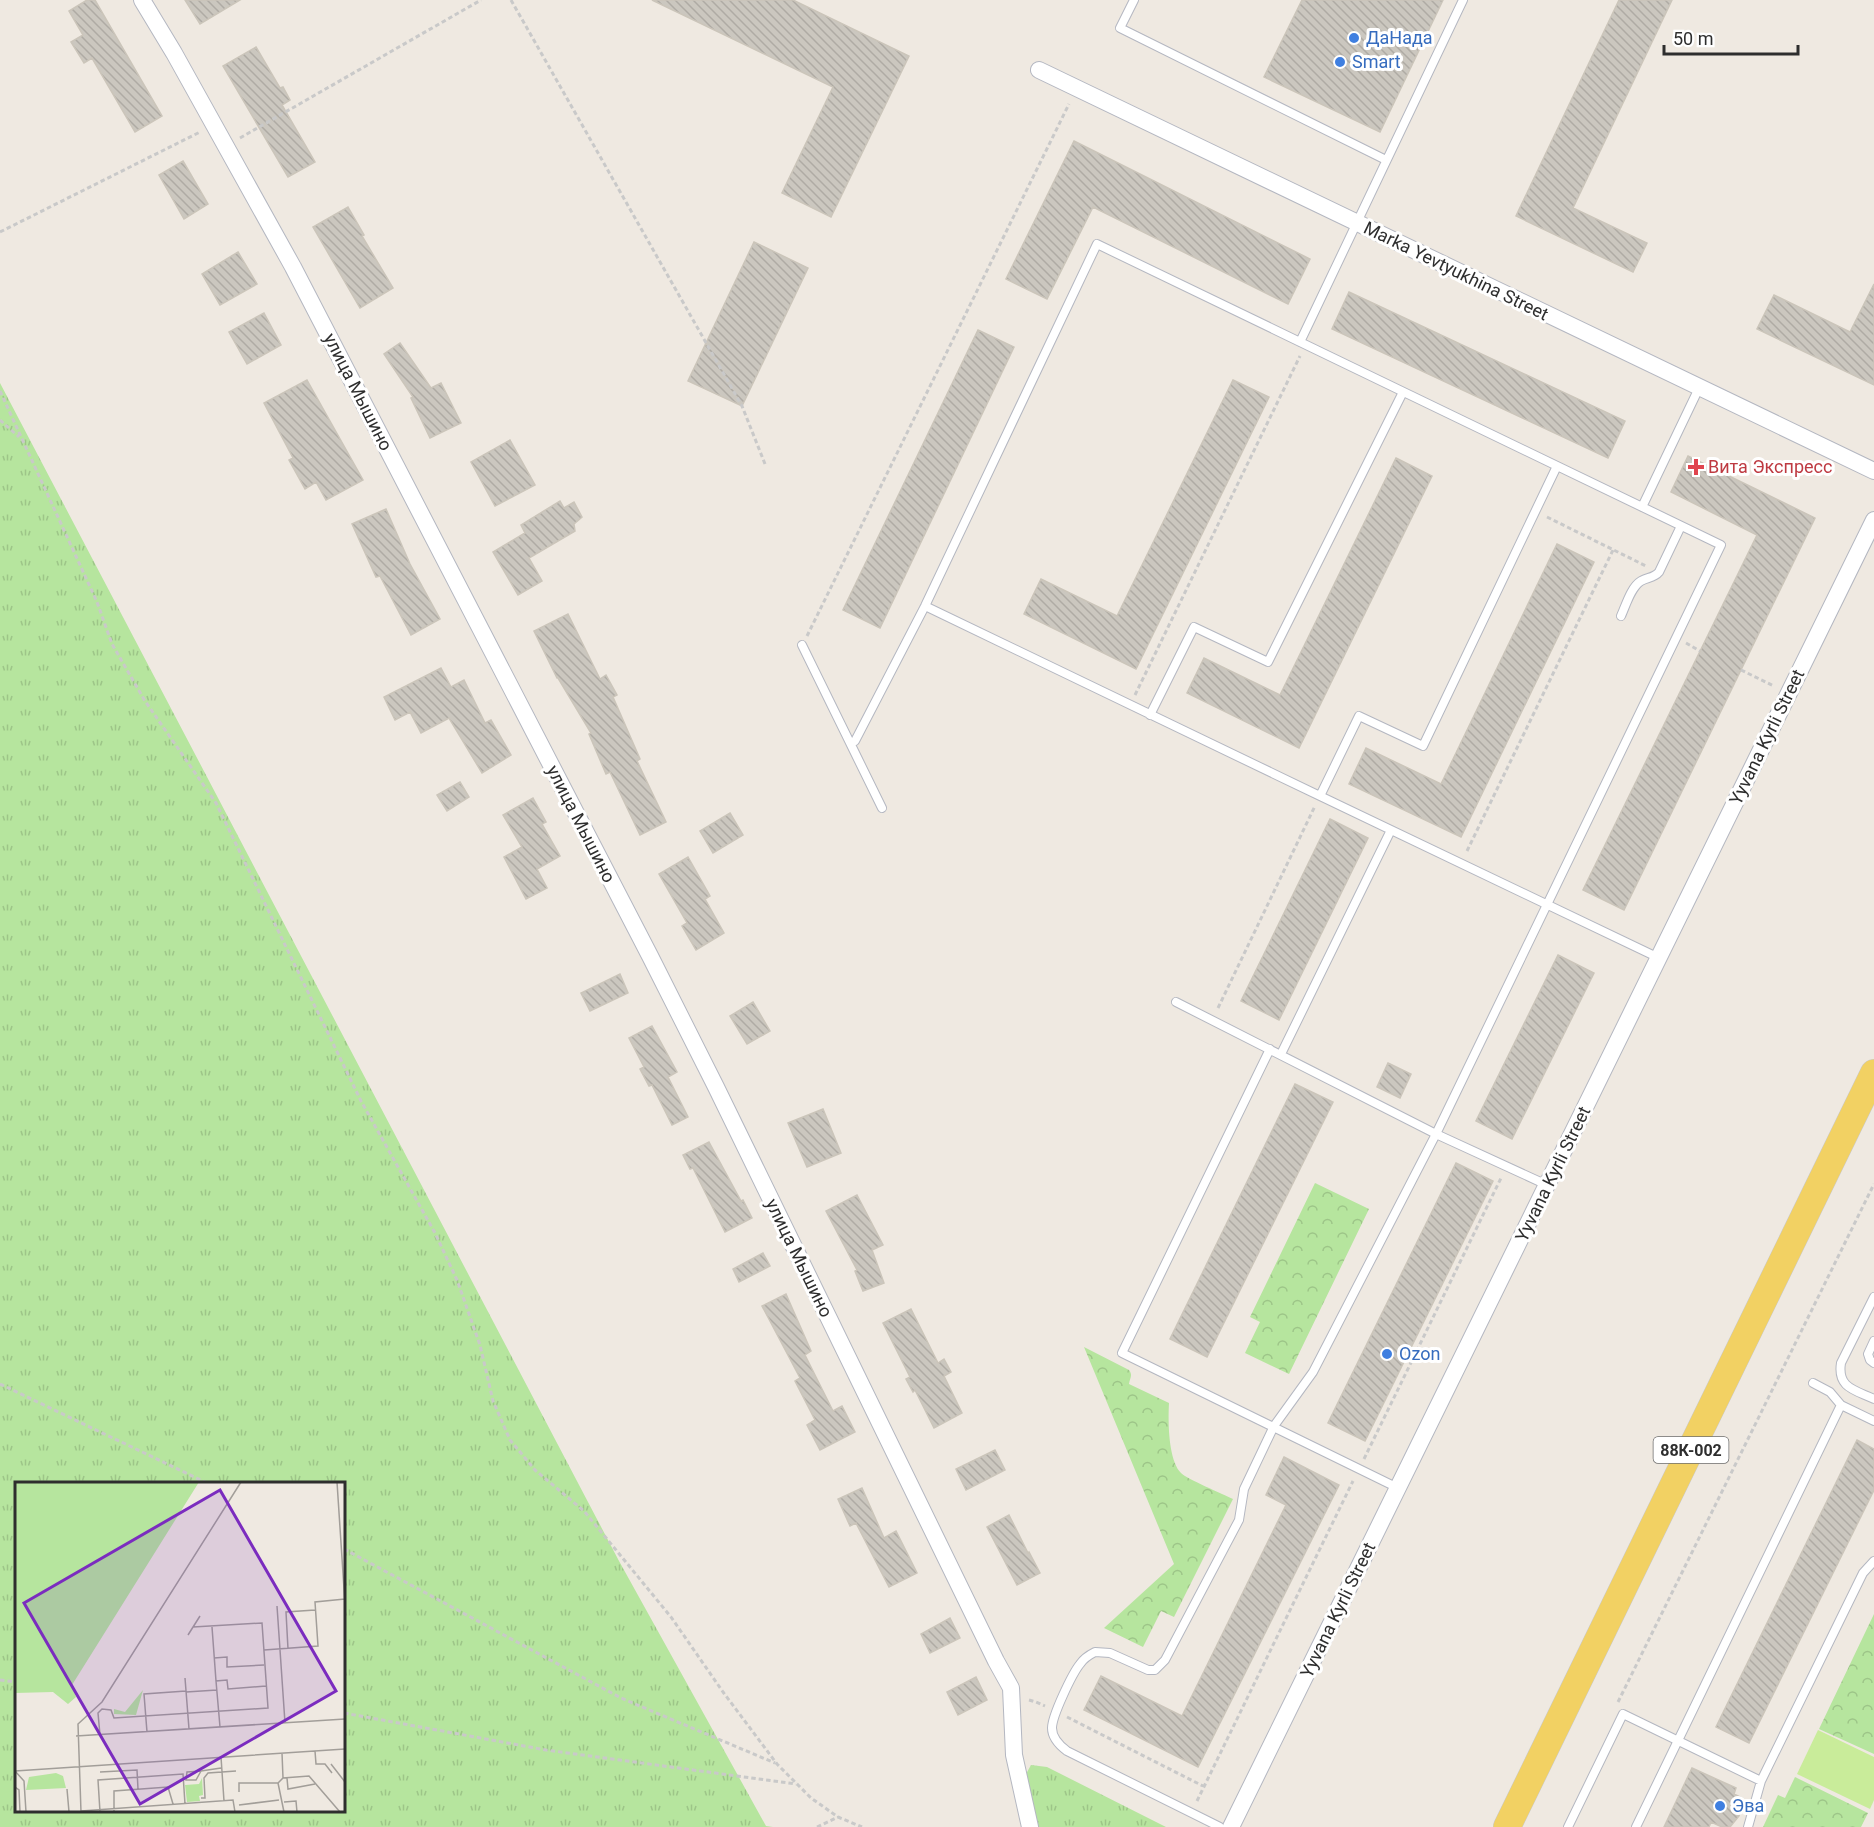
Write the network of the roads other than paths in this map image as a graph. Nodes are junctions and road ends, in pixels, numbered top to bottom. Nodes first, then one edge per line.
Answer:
1 (142, 0) edge
2 (1134, 0) edge
3 (1463, 0) edge
4 (1039, 70) dead end
5 (1386, 160) junction
6 (1356, 224) junction
7 (1303, 343) junction
8 (1699, 388) junction
9 (1403, 392) junction
10 (1557, 466) junction
11 (1874, 471) edge
12 (1642, 507) junction
13 (1874, 520) edge
14 (1681, 526) junction
15 (925, 606) junction
16 (1621, 616) dead end
17 (802, 645) road end
18 (1150, 715) junction
19 (855, 741) dead end
20 (1320, 796) junction
21 (882, 808) dead end
22 (1391, 830) junction
23 (1548, 905) junction
24 (1659, 958) junction
25 (1176, 1002) dead end
26 (1270, 1049) junction
27 (1281, 1054) junction
28 (1874, 1073) edge
29 (1436, 1134) junction
30 (1547, 1185) junction
31 (1874, 1297) edge
32 (1874, 1341) edge
33 (1874, 1363) edge
34 (1813, 1383) dead end
35 (1874, 1399) edge
36 (1841, 1406) junction
37 (1874, 1422) edge
38 (1274, 1426) junction
39 (1398, 1488) junction
40 (1874, 1561) edge
41 (1678, 1740) junction
42 (1761, 1781) junction
43 (1030, 1827) edge
44 (1220, 1827) edge
45 (1231, 1827) edge
46 (1507, 1827) edge
47 (1568, 1827) edge
48 (1636, 1827) edge
49 (1748, 1827) edge

1 - 43 street, улица Мышино
2 - 5 lane
3 - 5 lane
4 - 6 street, Marka Yevtyukhina Street
5 - 6 lane
6 - 7 lane
6 - 8 street, Marka Yevtyukhina Street
7 - 9 lane
7 - 15 lane
8 - 11 street, Marka Yevtyukhina Street
8 - 12 lane
9 - 10 lane
9 - 18 lane
10 - 12 lane
10 - 20 lane
12 - 14 lane
13 - 24 street, Yyvana Kyrli Street
14 - 16 lane
14 - 23 lane
15 - 18 lane
15 - 19 lane
17 - 21 lane
18 - 20 lane
20 - 22 lane
22 - 23 lane
22 - 27 lane
23 - 24 lane
23 - 29 lane
24 - 30 street, Yyvana Kyrli Street
25 - 26 lane
26 - 27 lane
26 - 38 lane
27 - 29 lane
28 - 46 main road, 88К-002
29 - 30 lane
29 - 38 lane
30 - 39 street, Yyvana Kyrli Street
31 - 35 lane
32 - 33 lane
34 - 36 lane
36 - 37 lane
36 - 41 lane
38 - 39 lane
38 - 44 lane
39 - 45 street, Yyvana Kyrli Street
40 - 42 lane
41 - 42 lane
41 - 47 lane
41 - 48 lane
42 - 49 lane

